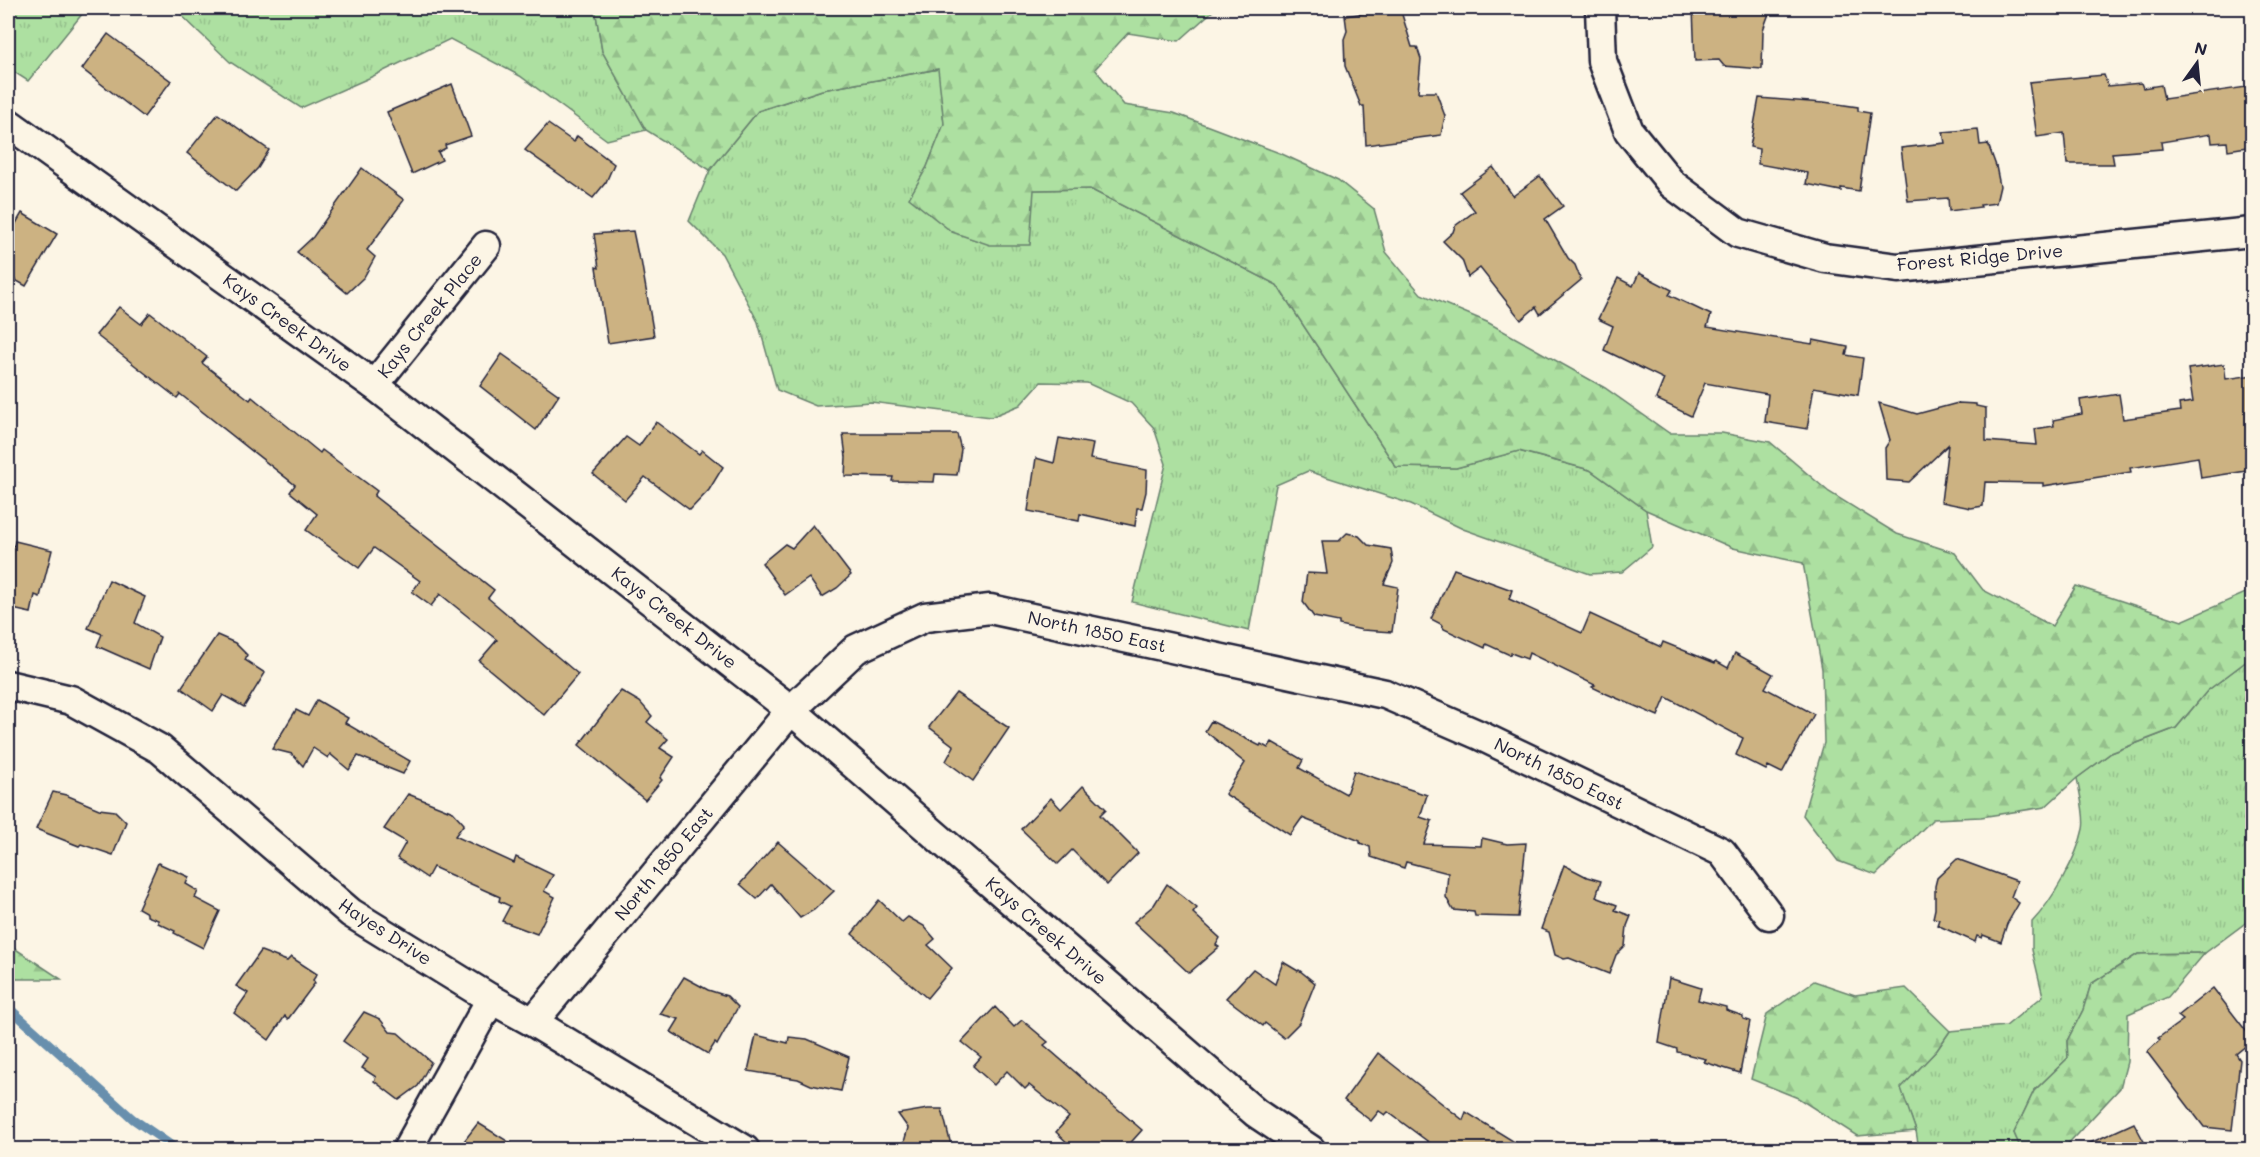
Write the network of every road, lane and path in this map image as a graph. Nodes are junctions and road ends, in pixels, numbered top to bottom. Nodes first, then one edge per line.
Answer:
1 (1600, 8) edge
2 (8, 123) edge
3 (2253, 232) edge
4 (486, 246) dead end
5 (374, 385) junction
6 (8, 685) edge
7 (791, 710) junction
8 (1769, 915) dead end
9 (491, 999) junction
10 (533, 1022) junction
11 (407, 1149) edge
12 (745, 1149) edge
13 (1311, 1149) edge

1 - 3 street, Forest Ridge Drive
2 - 5 street, Kays Creek Drive
4 - 5 street, Kays Creek Place
5 - 7 street, Kays Creek Drive
6 - 9 street, Hayes Drive
7 - 8 street, North 1850 East
7 - 10 street, North 1850 East
7 - 13 street, Kays Creek Drive
9 - 10 street, Hayes Drive
9 - 11 street
10 - 12 street, Hayes Drive

